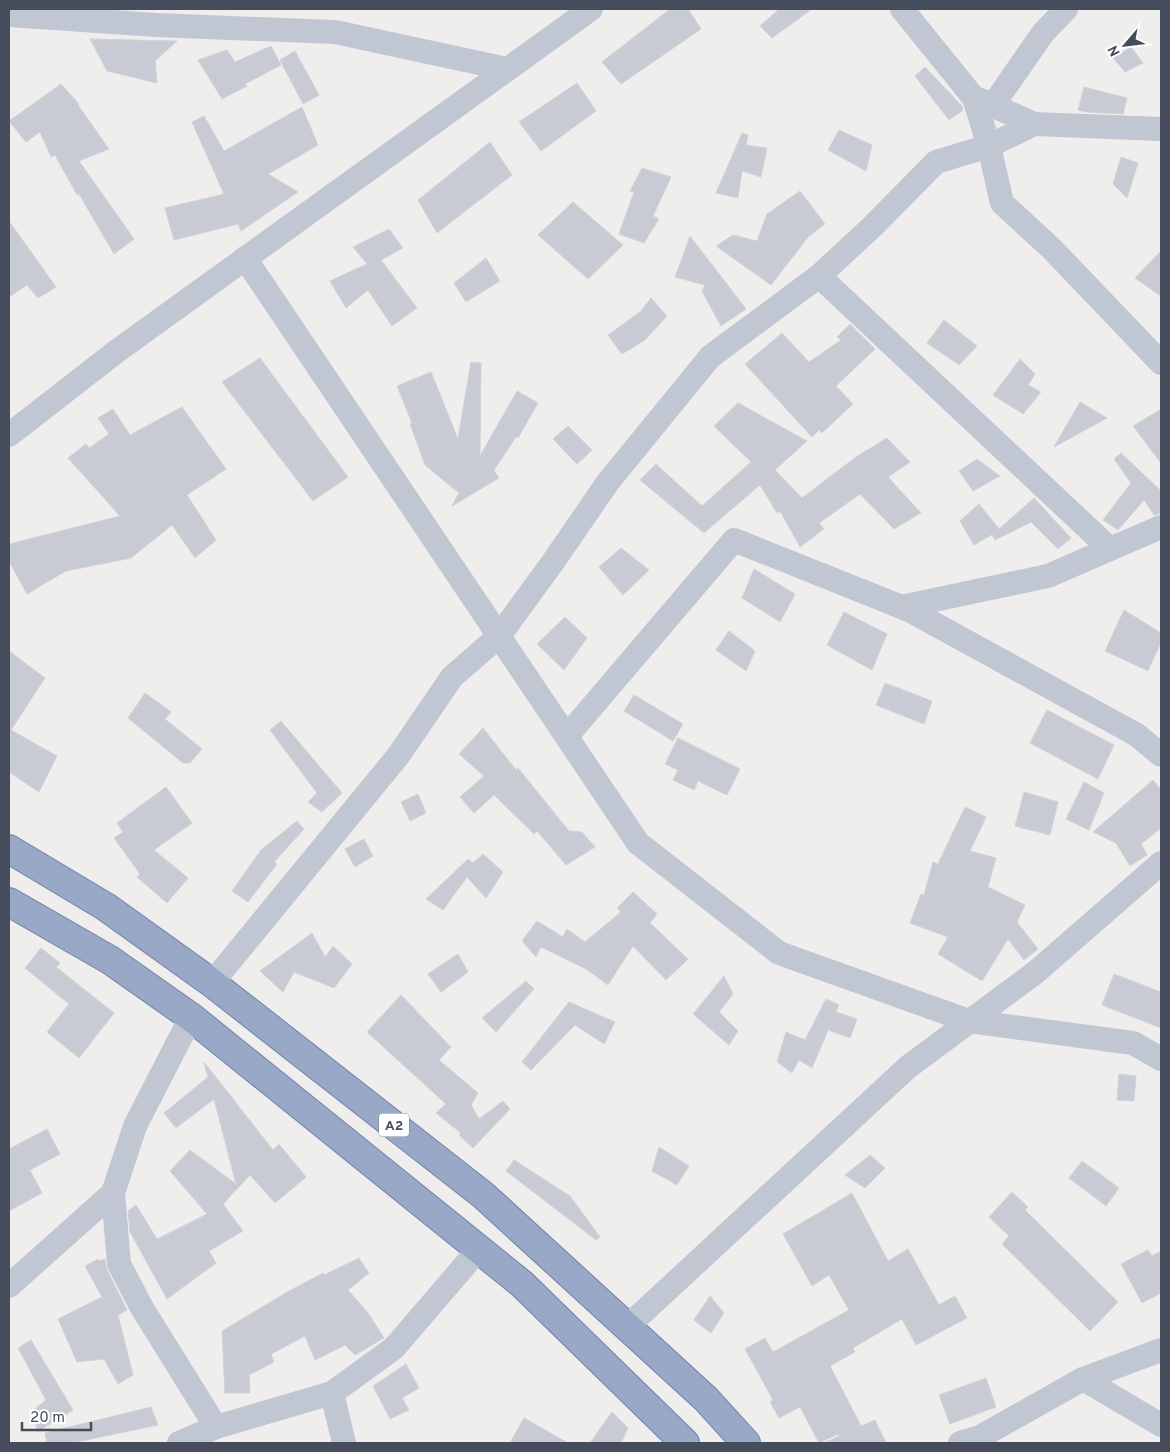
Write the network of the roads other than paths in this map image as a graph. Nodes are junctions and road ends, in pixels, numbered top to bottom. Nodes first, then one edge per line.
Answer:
1 (591, 9) edge
2 (902, 9) edge
3 (1066, 9) edge
4 (9, 15) edge
5 (507, 69) junction
6 (983, 101) junction
7 (1034, 124) junction
8 (1161, 129) edge
9 (989, 146) junction
10 (245, 258) junction
11 (819, 276) junction
12 (1161, 363) edge
13 (9, 435) edge
14 (1161, 527) edge
15 (1110, 549) junction
16 (901, 607) junction
17 (500, 636) junction
18 (567, 736) junction
19 (1161, 755) edge
20 (9, 849) edge
21 (1161, 863) edge
22 (9, 902) edge
23 (212, 983) junction
24 (191, 1017) junction
25 (969, 1021) junction
26 (1161, 1060) edge
27 (113, 1192) junction
28 (479, 1249) junction
29 (9, 1286) edge
30 (628, 1326) junction
31 (1161, 1350) edge
32 (1083, 1379) junction
33 (332, 1393) junction
34 (1161, 1426) edge
35 (211, 1434) edge
36 (178, 1443) edge
37 (344, 1443) edge
38 (684, 1443) edge
39 (746, 1443) edge
40 (960, 1443) edge

1 - 5 street
2 - 6 street
3 - 6 street
4 - 5 street
5 - 10 street
6 - 7 street
6 - 9 street
7 - 8 street
7 - 9 street
9 - 11 street
9 - 12 street
10 - 13 street
10 - 17 street
11 - 15 street
11 - 17 street
14 - 15 street
15 - 16 street
16 - 18 street
16 - 19 street
17 - 18 street
17 - 23 street
18 - 25 street
20 - 23 highway, A2
21 - 25 street
22 - 24 highway
23 - 30 highway, A2
24 - 27 street
24 - 28 highway
25 - 26 street
25 - 30 street
27 - 29 street
27 - 35 street
28 - 33 street
28 - 38 highway
30 - 39 highway, A2
31 - 32 street
32 - 34 street
32 - 40 street
33 - 35 street
33 - 37 street
35 - 36 street

